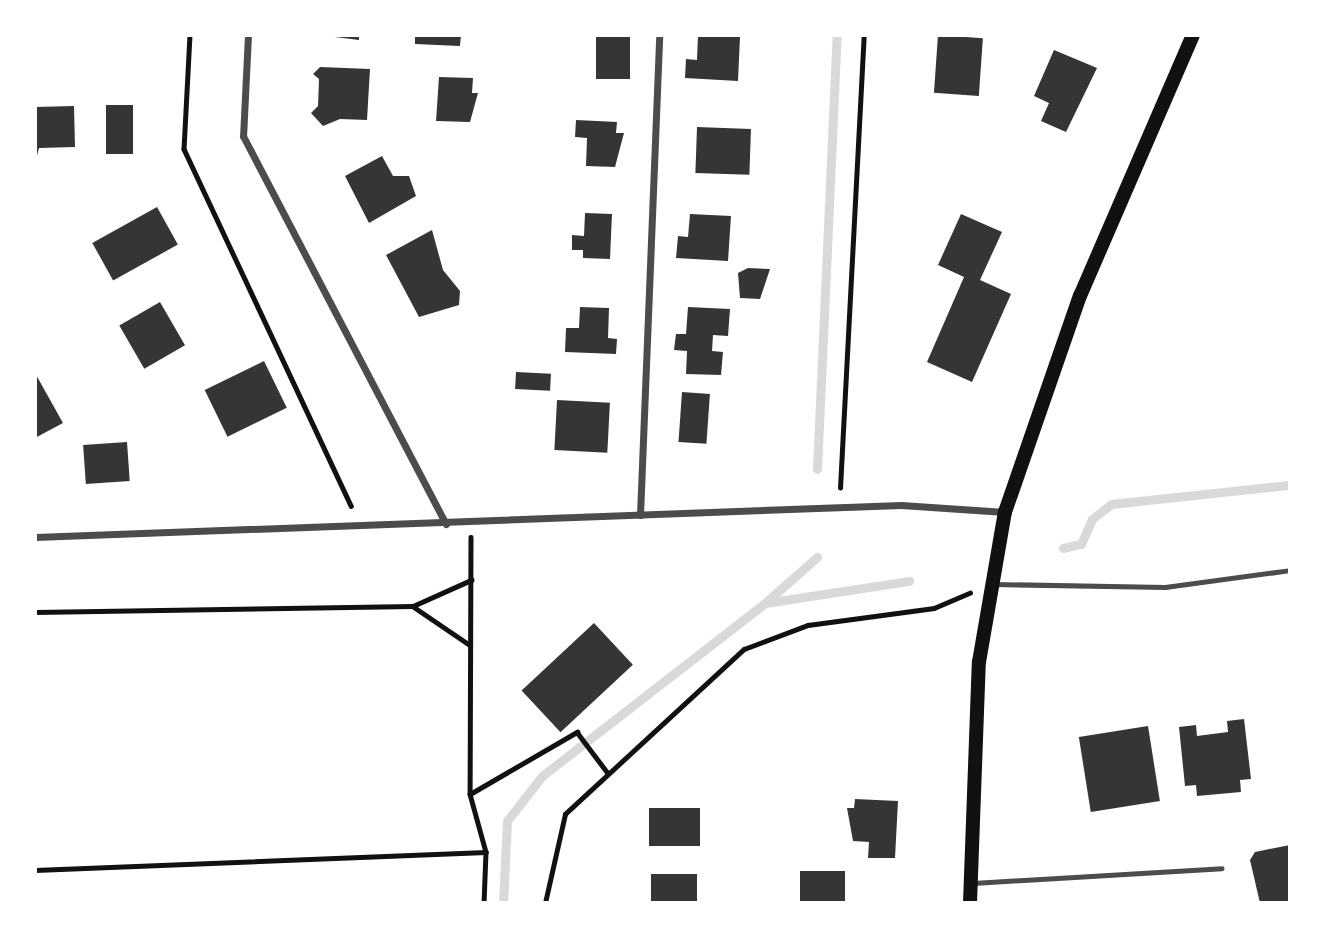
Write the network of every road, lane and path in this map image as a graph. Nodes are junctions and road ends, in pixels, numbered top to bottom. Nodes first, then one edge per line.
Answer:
1 (190, 35) edge
2 (248, 35) edge
3 (659, 35) edge
4 (864, 35) edge
5 (1194, 35) edge
6 (839, 507) junction
7 (1005, 513) junction
8 (639, 515) junction
9 (470, 523) junction
10 (446, 524) junction
11 (359, 526) junction
12 (35, 537) edge
13 (1290, 570) edge
14 (471, 580) junction
15 (991, 584) junction
16 (413, 606) junction
17 (35, 612) edge
18 (471, 645) junction
19 (607, 772) junction
20 (470, 794) junction
21 (486, 852) junction
22 (1222, 869) dead end
23 (35, 870) edge
24 (970, 883) junction
25 (484, 903) edge
26 (545, 903) edge
27 (970, 903) edge

1 - 11 path
2 - 10 street
3 - 8 street
4 - 6 path
5 - 7 main road
6 - 7 street
6 - 8 street
7 - 15 main road
8 - 9 street
9 - 10 street
9 - 14 path
10 - 11 street
11 - 12 street
13 - 15 lane
14 - 16 path
14 - 18 path
15 - 19 path
15 - 24 main road
16 - 17 path
16 - 18 path
18 - 20 path
19 - 20 path
19 - 26 path
20 - 21 path
21 - 23 path
21 - 25 path
22 - 24 lane
24 - 27 main road

